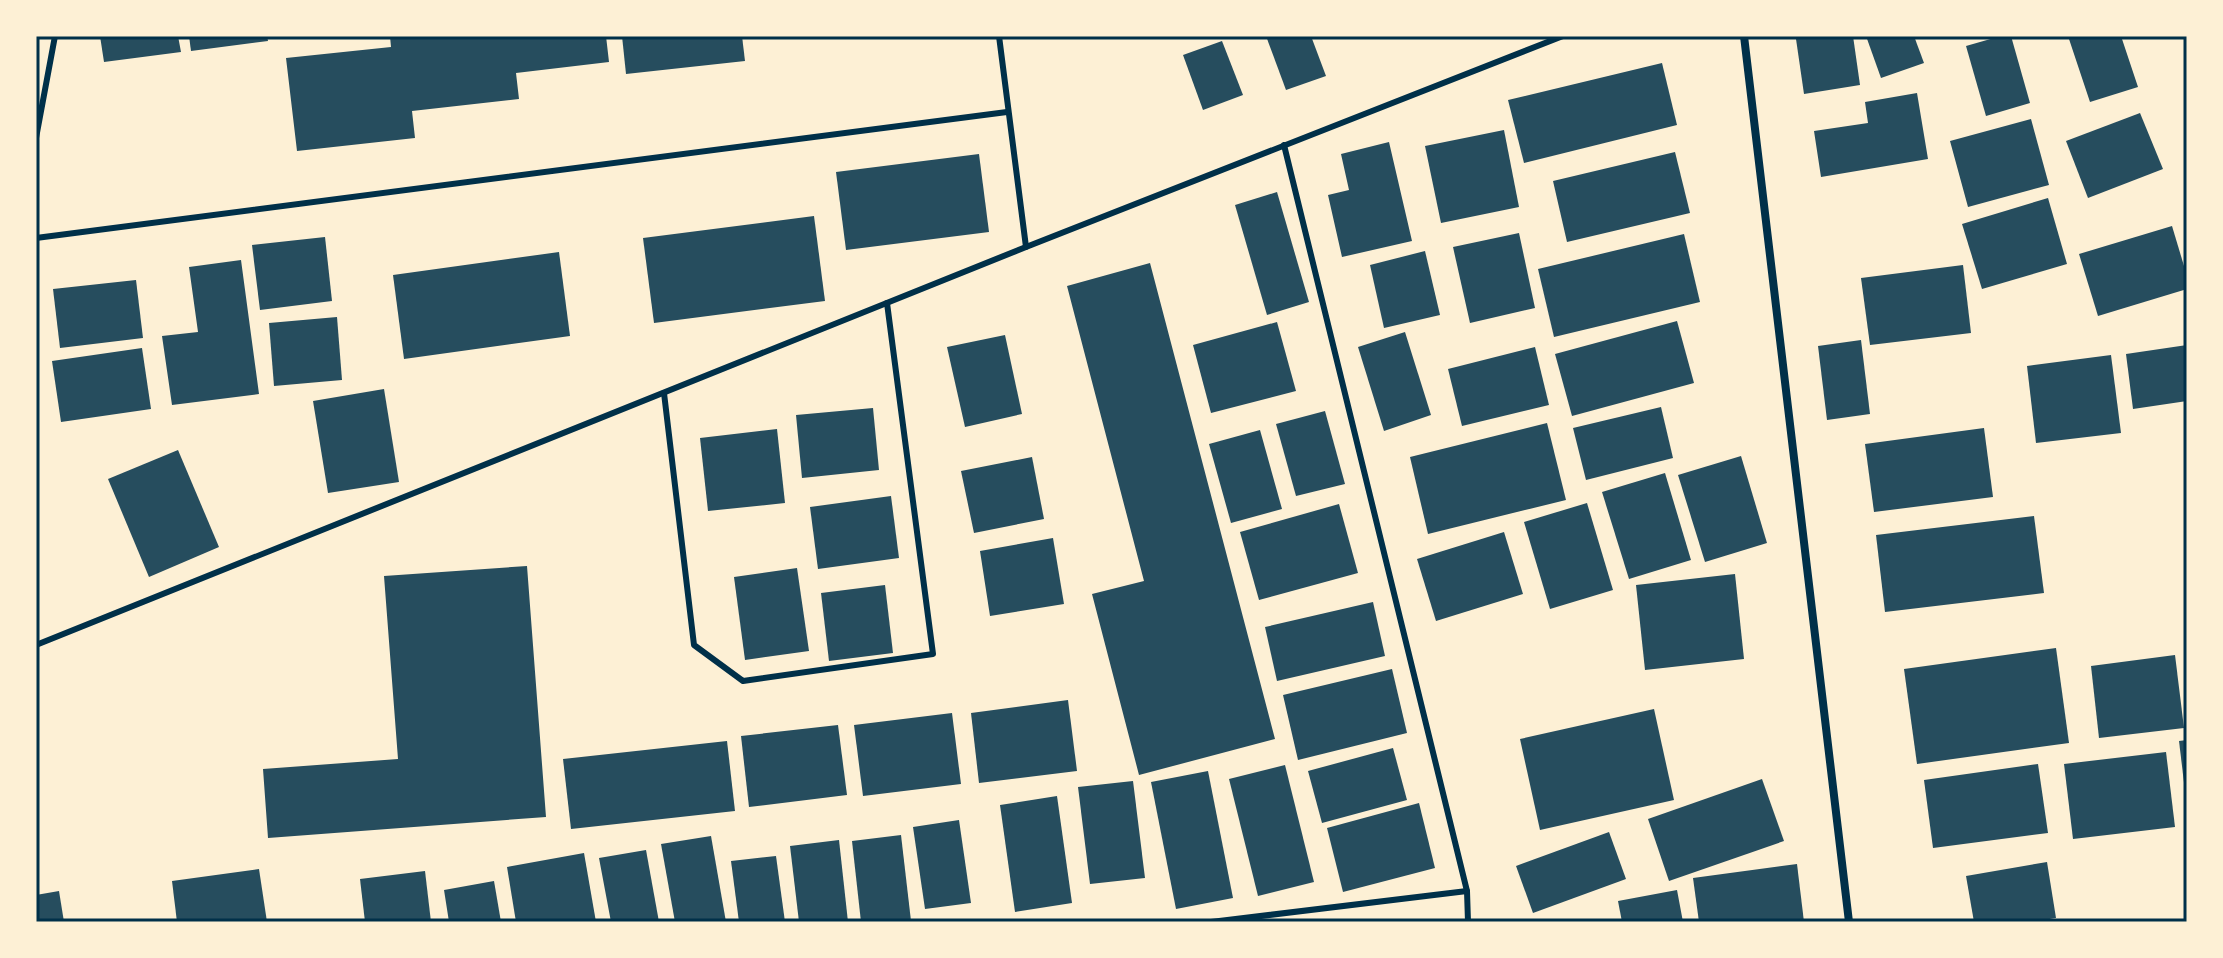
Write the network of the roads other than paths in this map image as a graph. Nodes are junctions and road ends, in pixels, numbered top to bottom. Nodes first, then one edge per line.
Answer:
1 (55, 36) edge
2 (999, 36) edge
3 (1563, 36) edge
4 (1744, 36) edge
5 (1007, 112) junction
6 (36, 135) edge
7 (1284, 145) junction
8 (36, 238) edge
9 (1026, 247) junction
10 (887, 303) junction
11 (664, 393) junction
12 (36, 645) edge
13 (1467, 891) junction
14 (1211, 922) edge
15 (1468, 922) edge
16 (1849, 922) edge

1 - 6 lane
2 - 5 lane
3 - 7 lane
4 - 16 street
5 - 8 lane
5 - 9 lane
7 - 9 lane
7 - 13 lane
9 - 10 lane
10 - 11 lane
10 - 11 lane
11 - 12 lane
13 - 14 lane
13 - 15 lane

